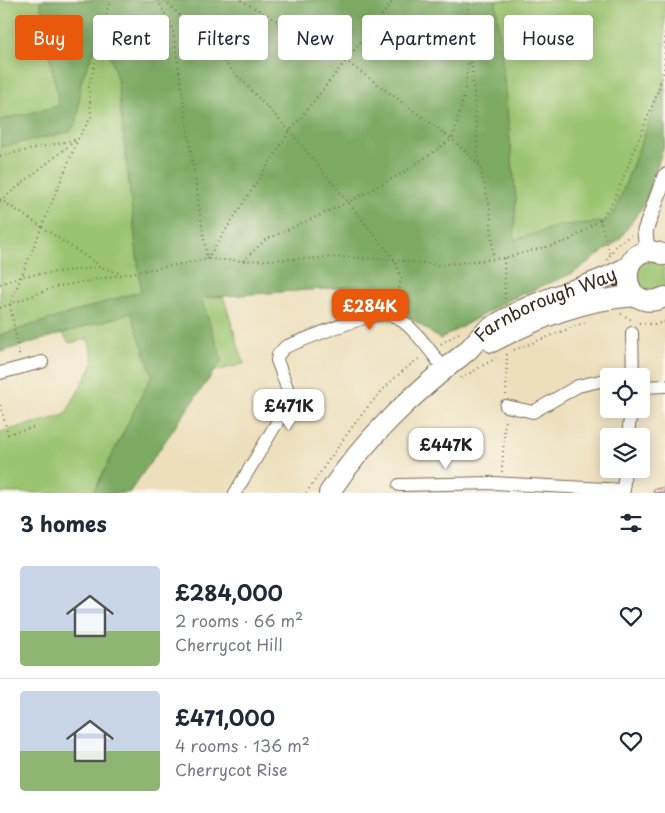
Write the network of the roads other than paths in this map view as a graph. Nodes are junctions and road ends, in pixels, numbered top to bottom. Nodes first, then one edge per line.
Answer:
1 (665, 176) edge
2 (656, 253) edge
3 (629, 266) junction
4 (636, 296) junction
5 (665, 297) edge
6 (632, 333) dead end
7 (468, 350) junction
8 (42, 362) dead end
9 (630, 368) edge
10 (0, 373) edge
11 (452, 374) junction
12 (600, 381) edge
13 (665, 386) edge
14 (650, 387) edge
15 (506, 406) road end
16 (625, 478) edge
17 (399, 485) dead end
18 (497, 486) edge
19 (623, 492) edge
20 (234, 493) edge
21 (329, 493) edge

1 - 2 street
2 - 3 highway, Farnborough Way
3 - 4 highway
3 - 7 highway, Farnborough Way
4 - 5 highway, Farnborough Way
4 - 7 highway, Farnborough Way
6 - 9 street
7 - 11 highway, Farnborough Way
8 - 10 street
11 - 20 street
11 - 21 highway, Farnborough Way
12 - 15 street
13 - 14 street
16 - 19 street
17 - 18 street
18 - 19 street

